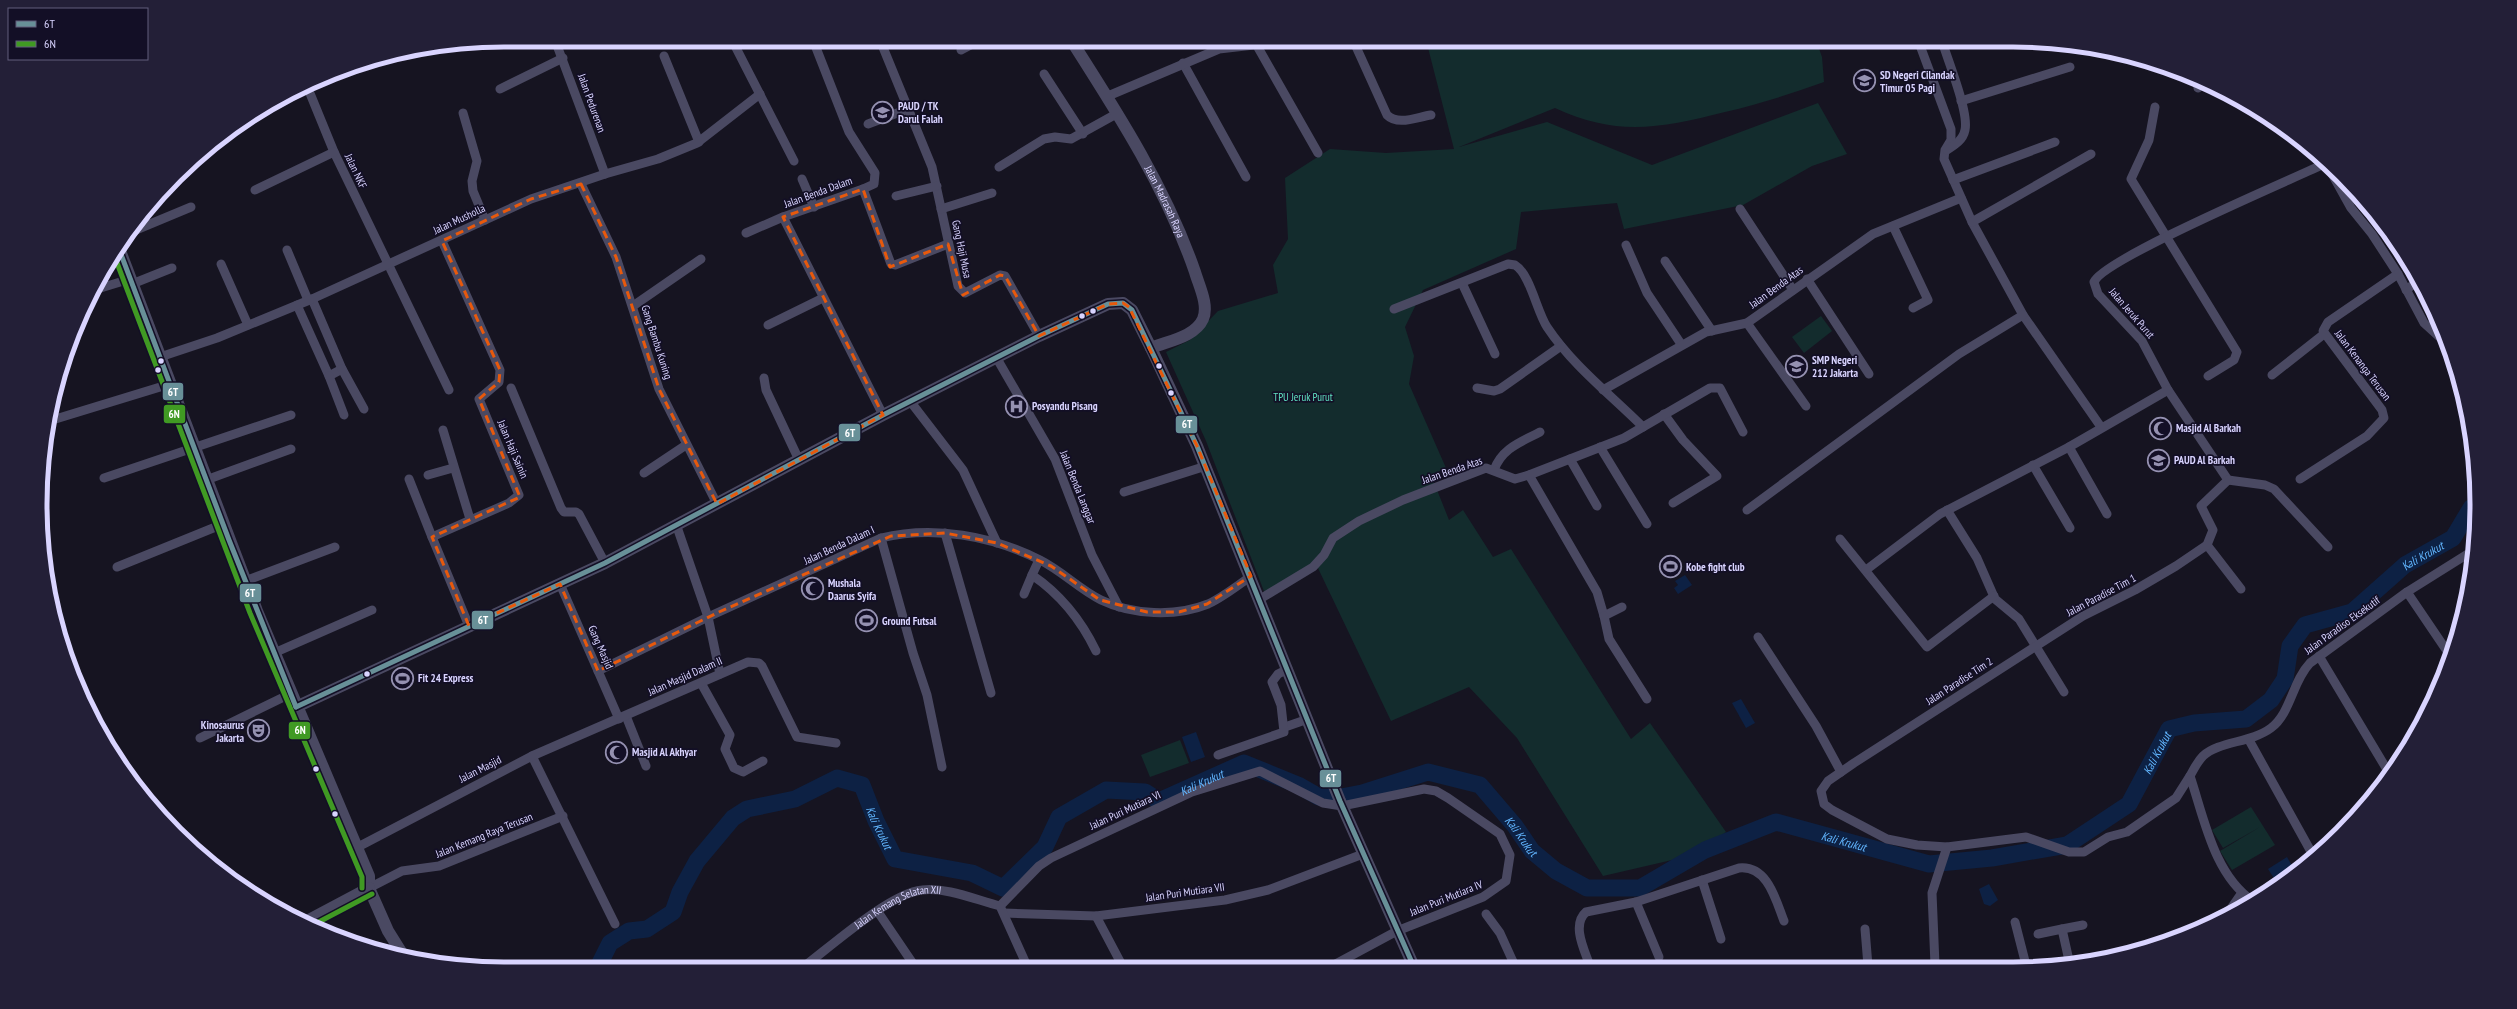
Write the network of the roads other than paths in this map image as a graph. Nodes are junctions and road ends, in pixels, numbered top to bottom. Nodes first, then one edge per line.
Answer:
1 (560, 47) edge
2 (736, 47) edge
3 (816, 47) edge
4 (883, 47) edge
5 (967, 47) edge
6 (1076, 47) edge
7 (1238, 47) edge
8 (1258, 47) edge
9 (1356, 47) edge
10 (1921, 47) edge
11 (1944, 47) edge
12 (961, 50) dead end
13 (664, 56) dead end
14 (562, 58) junction
15 (1183, 63) junction
16 (2070, 66) dead end
17 (1044, 74) dead end
18 (500, 89) dead end
19 (310, 91) edge
20 (760, 94) junction
21 (1108, 96) junction
22 (1961, 101) junction
23 (2155, 107) dead end
24 (908, 109) junction
25 (463, 113) dead end
26 (1118, 113) junction
27 (1431, 115) dead end
28 (868, 124) dead end
29 (1083, 134) junction
30 (699, 142) junction
31 (2056, 142) dead end
32 (1945, 150) junction
33 (334, 152) junction
34 (1318, 153) dead end
35 (2090, 154) dead end
36 (794, 161) dead end
37 (2319, 166) edge
38 (999, 167) dead end
39 (605, 174) junction
40 (1246, 177) dead end
41 (802, 179) dead end
42 (1953, 180) junction
43 (2336, 181) edge
44 (581, 184) junction
45 (937, 188) junction
46 (863, 189) junction
47 (255, 190) dead end
48 (992, 193) dead end
49 (896, 196) dead end
50 (1961, 198) junction
51 (191, 206) dead end
52 (814, 207) junction
53 (941, 209) junction
54 (1740, 209) dead end
55 (783, 217) junction
56 (485, 220) junction
57 (1972, 222) junction
58 (1892, 226) junction
59 (141, 228) edge
60 (746, 233) dead end
61 (2165, 237) junction
62 (442, 241) junction
63 (948, 244) junction
64 (1626, 245) dead end
65 (287, 250) dead end
66 (121, 254) edge
67 (701, 259) dead end
68 (1665, 261) dead end
69 (221, 264) dead end
70 (387, 264) junction
71 (172, 268) dead end
72 (2398, 274) junction
73 (1807, 279) junction
74 (131, 282) junction
75 (1462, 283) junction
76 (2414, 284) edge
77 (101, 288) edge
78 (1793, 290) junction
79 (2406, 290) junction
80 (823, 298) junction
81 (310, 299) junction
82 (297, 305) junction
83 (632, 306) junction
84 (1913, 308) dead end
85 (1394, 309) dead end
86 (2023, 315) junction
87 (1747, 323) junction
88 (248, 325) junction
89 (768, 325) dead end
90 (1712, 331) junction
91 (2324, 334) junction
92 (2437, 335) edge
93 (1039, 336) junction
94 (1681, 344) junction
95 (1561, 346) junction
96 (1151, 348) junction
97 (1495, 354) dead end
98 (160, 356) junction
99 (996, 357) junction
100 (342, 369) junction
101 (1869, 374) dead end
102 (2272, 375) dead end
103 (329, 376) junction
104 (2208, 376) dead end
105 (764, 378) dead end
106 (170, 384) junction
107 (511, 388) dead end
108 (1477, 388) dead end
109 (449, 390) dead end
110 (1603, 390) junction
111 (2168, 390) junction
112 (910, 401) junction
113 (1806, 406) dead end
114 (364, 408) dead end
115 (1664, 414) junction
116 (290, 415) dead end
117 (344, 415) dead end
118 (883, 415) junction
119 (55, 420) edge
120 (1643, 427) junction
121 (2101, 428) junction
122 (443, 430) dead end
123 (1540, 432) dead end
124 (1743, 432) dead end
125 (686, 445) junction
126 (1600, 447) junction
127 (2069, 447) junction
128 (194, 448) junction
129 (291, 450) dead end
130 (1570, 459) junction
131 (799, 460) junction
132 (1206, 466) junction
133 (2033, 466) junction
134 (453, 468) junction
135 (1494, 470) junction
136 (644, 473) dead end
137 (428, 475) dead end
138 (1529, 475) junction
139 (104, 478) dead end
140 (409, 479) dead end
141 (2300, 479) dead end
142 (206, 480) junction
143 (2228, 480) junction
144 (1124, 492) dead end
145 (1673, 503) dead end
146 (717, 504) junction
147 (1597, 506) dead end
148 (1747, 510) dead end
149 (1947, 510) junction
150 (2107, 514) dead end
151 (470, 519) junction
152 (223, 524) junction
153 (676, 524) junction
154 (1647, 524) dead end
155 (2070, 528) dead end
156 (945, 533) junction
157 (432, 537) junction
158 (881, 538) junction
159 (1840, 540) dead end
160 (997, 543) junction
161 (2207, 545) junction
162 (335, 547) dead end
163 (2328, 547) dead end
164 (2467, 554) edge
165 (1039, 560) junction
166 (605, 562) junction
167 (117, 567) dead end
168 (1866, 570) junction
169 (1032, 574) junction
170 (1251, 576) junction
171 (245, 581) junction
172 (560, 584) junction
173 (2241, 589) dead end
174 (2407, 592) junction
175 (1024, 594) dead end
176 (1994, 596) junction
177 (1260, 599) junction
178 (1120, 607) junction
179 (1622, 607) dead end
180 (372, 610) dead end
181 (1604, 616) junction
182 (708, 618) junction
183 (469, 626) junction
184 (1758, 637) dead end
185 (2036, 645) junction
186 (2446, 650) edge
187 (1096, 651) dead end
188 (274, 653) junction
189 (2319, 656) junction
190 (1288, 669) junction
191 (598, 671) junction
192 (720, 674) junction
193 (701, 683) junction
194 (2064, 692) dead end
195 (991, 693) dead end
196 (290, 694) junction
197 (1648, 699) dead end
198 (296, 707) junction
199 (622, 717) junction
200 (1308, 719) junction
201 (1285, 727) junction
202 (200, 738) dead end
203 (2249, 740) junction
204 (836, 743) dead end
205 (1218, 755) dead end
206 (532, 756) junction
207 (763, 761) dead end
208 (646, 766) dead end
209 (942, 767) dead end
210 (2386, 768) edge
211 (1841, 772) junction
212 (2190, 776) junction
213 (1339, 799) junction
214 (563, 816) junction
215 (356, 848) junction
216 (1946, 850) junction
217 (2311, 851) edge
218 (1363, 854) junction
219 (1702, 880) junction
220 (369, 888) junction
221 (2241, 894) junction
222 (2247, 897) edge
223 (1636, 902) junction
224 (2232, 906) edge
225 (1002, 910) junction
226 (878, 912) junction
227 (1486, 914) dead end
228 (1096, 916) junction
229 (311, 919) edge
230 (1784, 921) dead end
231 (2016, 922) dead end
232 (615, 924) dead end
233 (2083, 925) dead end
234 (1865, 929) dead end
235 (2062, 929) junction
236 (1397, 931) junction
237 (2038, 934) dead end
238 (1721, 939) dead end
239 (399, 949) edge
240 (1659, 957) dead end
241 (2069, 958) edge
242 (812, 962) edge
243 (912, 962) edge
244 (1025, 962) edge
245 (1120, 962) edge
246 (1339, 962) edge
247 (1412, 962) edge
248 (1513, 962) edge
249 (1589, 962) edge
250 (1868, 962) edge
251 (1935, 962) edge
252 (2025, 962) edge

1 - 14 street, Jalan Pedurenan
2 - 20 street
3 - 46 street, Jalan Benda Dalam
4 - 24 street, Gang Haji Musa
5 - 12 street
6 - 21 street, Jalan Madrasah Raya
7 - 15 street
8 - 34 street
9 - 27 street
10 - 32 street
11 - 22 street
13 - 30 street
14 - 18 street
14 - 39 street, Jalan Pedurenan
15 - 21 street
15 - 40 street
16 - 22 street
17 - 29 street
19 - 33 street, Jalan NKF
20 - 30 street, Jalan Musholla
20 - 36 street
21 - 26 street, Jalan Madrasah Raya
22 - 32 street
23 - 61 street
24 - 28 street
24 - 45 street, Gang Haji Musa
25 - 56 street
26 - 29 street
26 - 96 street, Jalan Madrasah Raya
29 - 38 street
30 - 39 street, Jalan Musholla
31 - 42 street
32 - 42 street
33 - 47 street
33 - 70 street, Jalan NKF
35 - 57 street
37 - 61 street, Jalan Jeruk Purut
39 - 44 street, Jalan Musholla
41 - 52 street
42 - 50 street
43 - 72 street
44 - 56 street, Jalan Musholla
44 - 83 street, Gang Bambu Kuning
45 - 49 street
45 - 53 street, Gang Haji Musa
46 - 52 street, Jalan Benda Dalam
46 - 63 street
48 - 53 street
50 - 57 street
50 - 58 street, Jalan Benda Atas
51 - 59 street
52 - 55 street, Jalan Benda Dalam
53 - 63 street, Gang Haji Musa
54 - 78 street
55 - 60 street
55 - 80 street, Jalan Benda Dalam
56 - 62 street, Jalan Musholla
57 - 86 street
58 - 73 street, Jalan Benda Atas
58 - 84 street
61 - 104 street
61 - 111 street, Jalan Jeruk Purut
62 - 70 street, Jalan Musholla
62 - 151 street, Jalan Haji Sainin
63 - 93 street, Gang Haji Musa
64 - 94 street
65 - 81 street
66 - 74 street
67 - 83 street
68 - 90 street
69 - 88 street
70 - 81 street, Jalan Musholla
70 - 109 street, Jalan NKF
71 - 74 street
72 - 79 street
72 - 91 street, Jalan Kenanga Terusan
73 - 78 street, Jalan Benda Atas
73 - 101 street
74 - 77 street
74 - 98 street
75 - 85 street
75 - 95 street
75 - 97 street
76 - 79 street
78 - 87 street, Jalan Benda Atas
79 - 92 street
80 - 89 street
80 - 118 street, Jalan Benda Dalam
81 - 82 street, Jalan Musholla
81 - 100 street
82 - 88 street, Jalan Musholla
82 - 103 street
83 - 125 street, Gang Bambu Kuning
86 - 121 street
86 - 148 street
87 - 90 street, Jalan Benda Atas
87 - 113 street
88 - 98 street, Jalan Musholla
90 - 94 street, Jalan Benda Atas
91 - 102 street
91 - 141 street, Jalan Kenanga Terusan
93 - 96 street
93 - 99 street
94 - 110 street, Jalan Benda Atas
95 - 108 street
95 - 110 street
96 - 132 street
98 - 106 street
99 - 112 street
99 - 178 street, Jalan Benda Langgar
100 - 103 street
100 - 114 street
103 - 117 street
105 - 131 street
106 - 119 street
106 - 128 street
107 - 166 street
110 - 120 street
111 - 121 street
111 - 143 street, Jalan Jeruk Purut
112 - 118 street
112 - 160 street
115 - 120 street, Jalan Benda Atas
115 - 124 street, Jalan Benda Atas
115 - 145 street
116 - 128 street
118 - 131 street
120 - 126 street, Jalan Benda Atas
121 - 127 street
122 - 134 street
123 - 135 street
125 - 136 street
125 - 146 street, Gang Bambu Kuning
126 - 130 street, Jalan Benda Atas
126 - 154 street
127 - 133 street
127 - 150 street
128 - 139 street
128 - 142 street
129 - 142 street
130 - 138 street, Jalan Benda Atas
130 - 147 street
131 - 146 street
132 - 144 street
132 - 170 street
133 - 149 street
133 - 155 street
134 - 137 street
134 - 151 street
135 - 138 street, Jalan Benda Atas
135 - 177 street, Jalan Benda Atas
138 - 181 street
140 - 157 street
142 - 152 street
143 - 161 street
143 - 163 street
146 - 153 street
149 - 168 street
149 - 176 street
151 - 157 street, Jalan Haji Sainin
152 - 167 street
152 - 171 street
153 - 166 street
153 - 182 street
156 - 158 street, Jalan Benda Dalam I
156 - 160 street, Jalan Benda Dalam I
156 - 195 street
157 - 183 street
158 - 182 street, Jalan Benda Dalam I
158 - 209 street
159 - 168 street
160 - 165 street, Jalan Benda Dalam I
161 - 173 street
161 - 185 street, Jalan Paradise Tim 1
162 - 171 street
164 - 174 street, Jalan Paradiso Eksekutif
165 - 169 street
165 - 178 street, Jalan Benda Dalam I
166 - 172 street
168 - 176 street
169 - 175 street
169 - 187 street
170 - 177 street
170 - 178 street, Jalan Benda Dalam I
171 - 188 street
172 - 183 street
172 - 191 street, Gang Masjid
174 - 186 street
174 - 189 street, Jalan Paradiso Eksekutif
176 - 185 street
177 - 190 street
179 - 181 street
180 - 188 street
181 - 197 street
182 - 191 street, Jalan Benda Dalam I
182 - 192 street
183 - 198 street
184 - 211 street
185 - 194 street
185 - 211 street, Jalan Paradise Tim 2
188 - 196 street
189 - 203 street, Jalan Paradiso Eksekutif
189 - 210 street
190 - 200 street
190 - 201 street
191 - 199 street, Gang Masjid
192 - 193 street, Jalan Masjid Dalam II
192 - 204 street, Jalan Masjid Dalam II
193 - 199 street, Jalan Masjid Dalam II
193 - 207 street
196 - 198 street
196 - 202 street
198 - 215 street
199 - 206 street, Jalan Masjid
199 - 208 street, Gang Masjid
200 - 201 street
200 - 213 street
201 - 205 street
203 - 212 street, Jalan Paradiso Eksekutif
203 - 217 street
206 - 214 street
206 - 215 street, Jalan Masjid
211 - 216 street, Jalan Paradise Tim 2
212 - 216 street, Jalan Paradiso Eksekutif
212 - 221 street
213 - 218 street
213 - 225 street, Jalan Puri Mutiara VI
213 - 236 street, Jalan Puri Mutiara IV
214 - 220 street, Jalan Kemang Raya Terusan
214 - 232 street
215 - 220 street
216 - 251 street
218 - 228 street, Jalan Puri Mutiara VII
218 - 236 street
219 - 223 street
219 - 230 street
219 - 238 street
220 - 229 street
220 - 239 street
221 - 222 street
221 - 224 street
223 - 240 street
223 - 249 street
225 - 226 street, Jalan Kemang Selatan XII
225 - 228 street, Jalan Puri Mutiara VII
225 - 244 street
226 - 242 street, Jalan Kemang Selatan XII
226 - 243 street
227 - 248 street
228 - 245 street
231 - 252 street
233 - 235 street
234 - 250 street
235 - 237 street
235 - 241 street
236 - 246 street, Jalan Puri Mutiara IV
236 - 247 street

